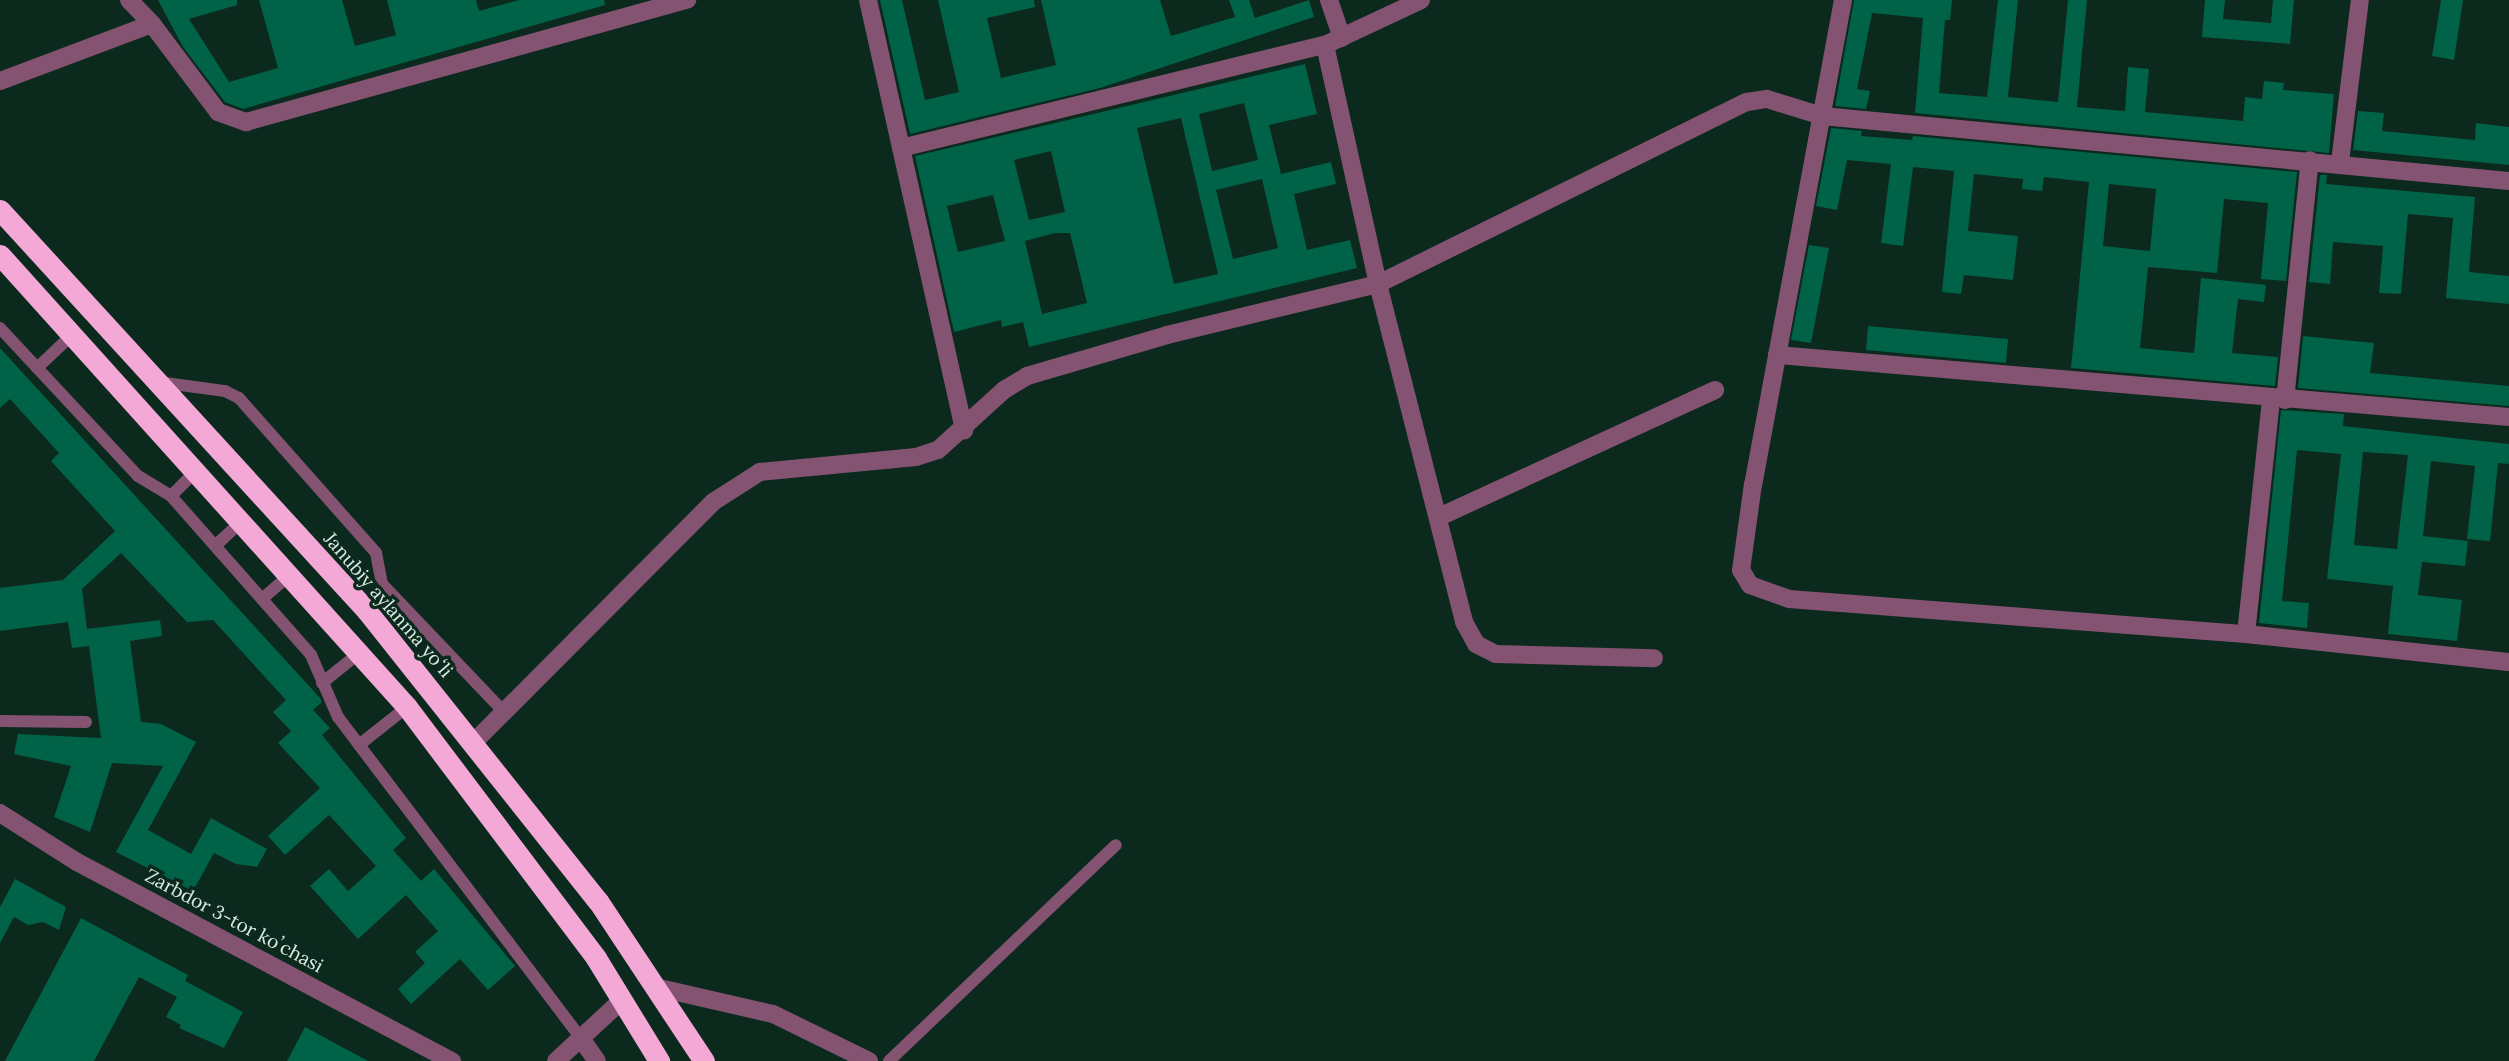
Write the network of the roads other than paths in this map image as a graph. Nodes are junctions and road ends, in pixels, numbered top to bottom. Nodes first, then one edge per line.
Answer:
1 (129, 0) edge
2 (687, 0) edge
3 (868, 0) edge
4 (1329, 0) edge
5 (1421, 0) edge
6 (1843, 0) edge
7 (2360, 0) edge
8 (152, 24) junction
9 (1342, 38) junction
10 (1325, 45) junction
11 (0, 81) edge
12 (1822, 116) junction
13 (901, 148) junction
14 (2310, 160) junction
15 (2340, 162) junction
16 (2509, 181) edge
17 (0, 210) edge
18 (3, 264) edge
19 (1378, 284) junction
20 (0, 328) edge
21 (73, 334) junction
22 (1777, 355) junction
23 (37, 369) junction
24 (158, 382) junction
25 (1715, 390) dead end
26 (2278, 400) junction
27 (2509, 416) edge
28 (964, 429) junction
29 (196, 471) junction
30 (171, 495) junction
31 (1439, 517) junction
32 (242, 521) junction
33 (215, 547) junction
34 (290, 575) junction
35 (382, 584) junction
36 (262, 599) junction
37 (366, 611) junction
38 (2246, 634) junction
39 (359, 653) junction
40 (1654, 658) dead end
41 (2509, 662) edge
42 (322, 683) junction
43 (407, 707) junction
44 (503, 711) junction
45 (0, 722) edge
46 (86, 722) dead end
47 (474, 742) junction
48 (359, 745) junction
49 (0, 813) edge
50 (1116, 845) dead end
51 (655, 987) junction
52 (622, 1000) junction
53 (580, 1037) junction
54 (452, 1061) edge
55 (556, 1061) edge
56 (597, 1061) edge
57 (659, 1061) edge
58 (704, 1061) edge
59 (869, 1061) edge
60 (889, 1061) edge

1 - 8 street
2 - 8 street
3 - 13 street
4 - 9 street
5 - 9 street
6 - 12 street
7 - 15 street
8 - 11 street
9 - 10 street
10 - 13 street
10 - 19 street
12 - 14 street
12 - 19 street
12 - 22 street
13 - 28 street
14 - 15 street
14 - 26 street
15 - 16 street
17 - 24 highway, Janubiy aylanma yoʻli
18 - 21 highway
19 - 28 street
19 - 31 street
20 - 23 lane
21 - 23 lane
21 - 29 highway
22 - 26 street
22 - 38 street
23 - 30 lane
24 - 35 lane
24 - 37 highway, Janubiy aylanma yoʻli
25 - 31 street
26 - 27 street
26 - 38 street
28 - 44 street
29 - 30 lane
29 - 32 highway
30 - 33 lane
31 - 40 street
32 - 33 lane
32 - 34 highway
33 - 36 lane
34 - 36 lane
34 - 39 highway
35 - 37 lane
35 - 44 lane
36 - 42 lane
37 - 47 highway, Janubiy aylanma yoʻli
38 - 41 street
39 - 42 lane
39 - 43 highway
42 - 48 lane
43 - 48 lane
43 - 52 highway
44 - 47 street
45 - 46 lane
47 - 51 highway, Janubiy aylanma yoʻli
48 - 53 lane
49 - 54 street, Zarbdor 3-tor koʼchasi
50 - 60 lane
51 - 58 highway, Janubiy aylanma yoʻli
51 - 59 street
52 - 53 street
52 - 57 highway
53 - 55 street
53 - 56 street

